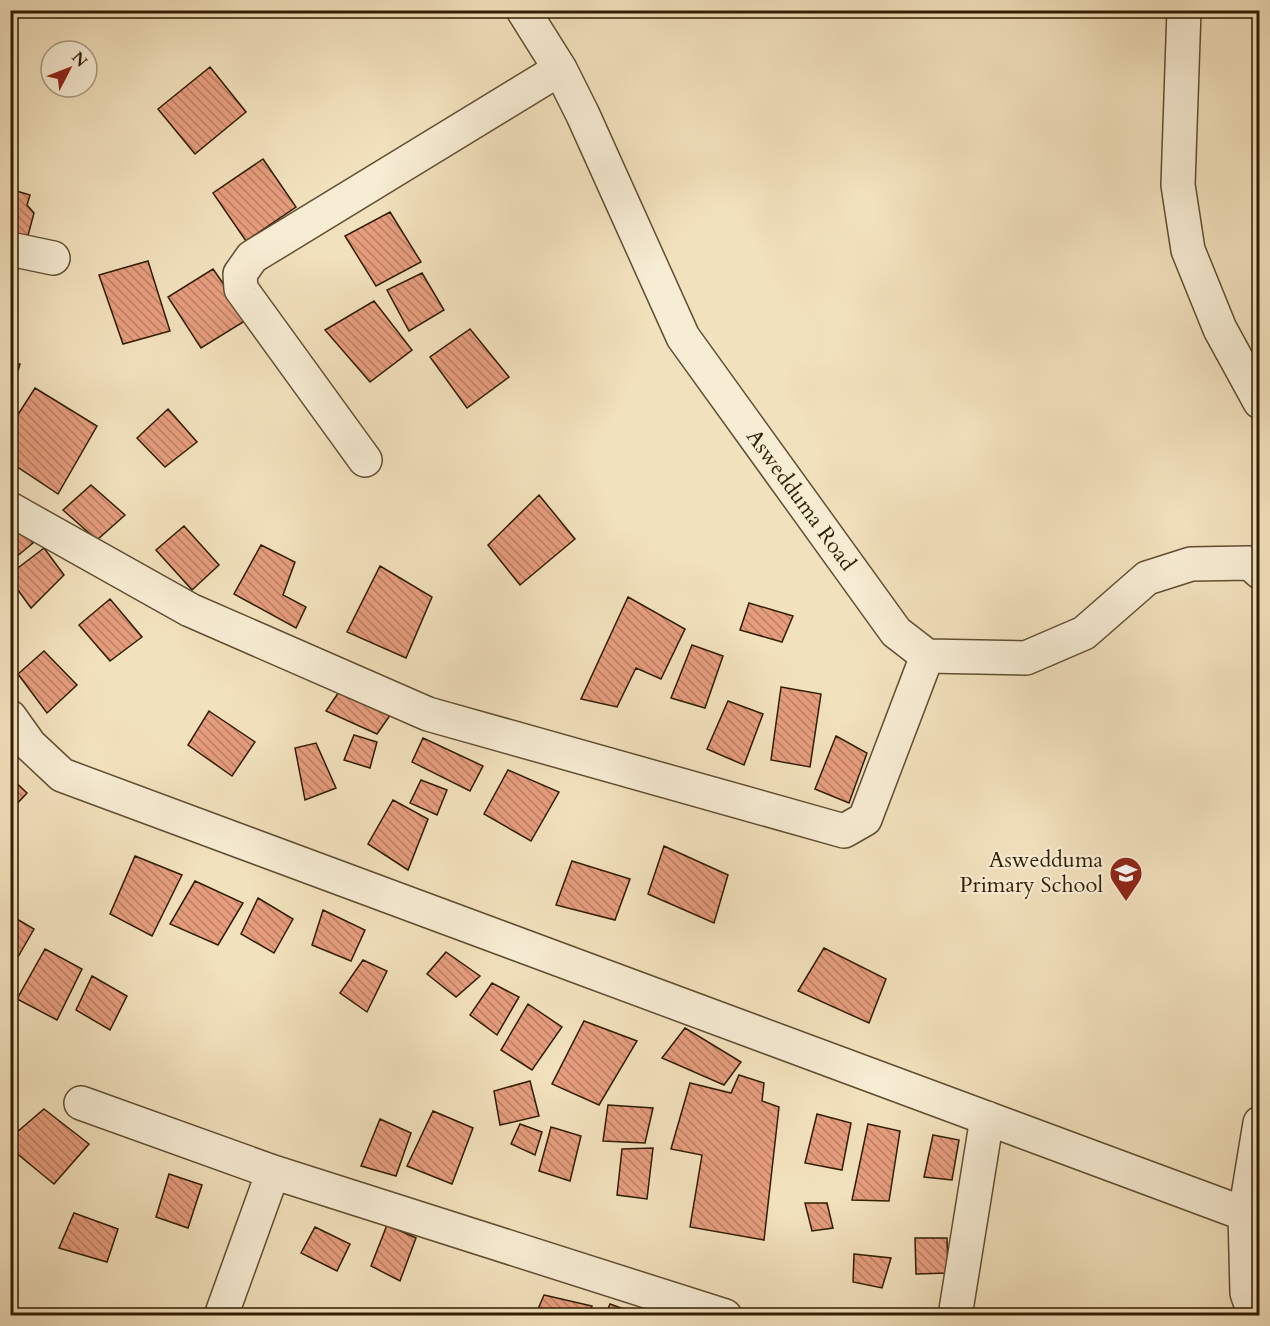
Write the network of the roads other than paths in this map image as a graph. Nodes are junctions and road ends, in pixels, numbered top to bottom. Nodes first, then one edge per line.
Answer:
1 (523, 10) edge
2 (1184, 10) edge
3 (560, 69) junction
4 (10, 249) edge
5 (53, 258) dead end
6 (1260, 402) edge
7 (365, 460) dead end
8 (10, 509) edge
9 (1260, 572) edge
10 (927, 656) junction
11 (10, 717) edge
12 (81, 1103) dead end
13 (987, 1118) junction
14 (1260, 1123) edge
15 (273, 1172) junction
16 (1245, 1214) junction
17 (221, 1316) edge
18 (725, 1316) edge
19 (955, 1316) edge
20 (1255, 1316) edge

1 - 3 street, Aswedduma Road
2 - 6 street
3 - 7 street
3 - 10 street, Aswedduma Road
4 - 5 street
8 - 10 street
9 - 10 street
11 - 13 street
12 - 15 street
13 - 16 street
13 - 19 street
14 - 16 street
15 - 17 street
15 - 18 street
16 - 20 street

